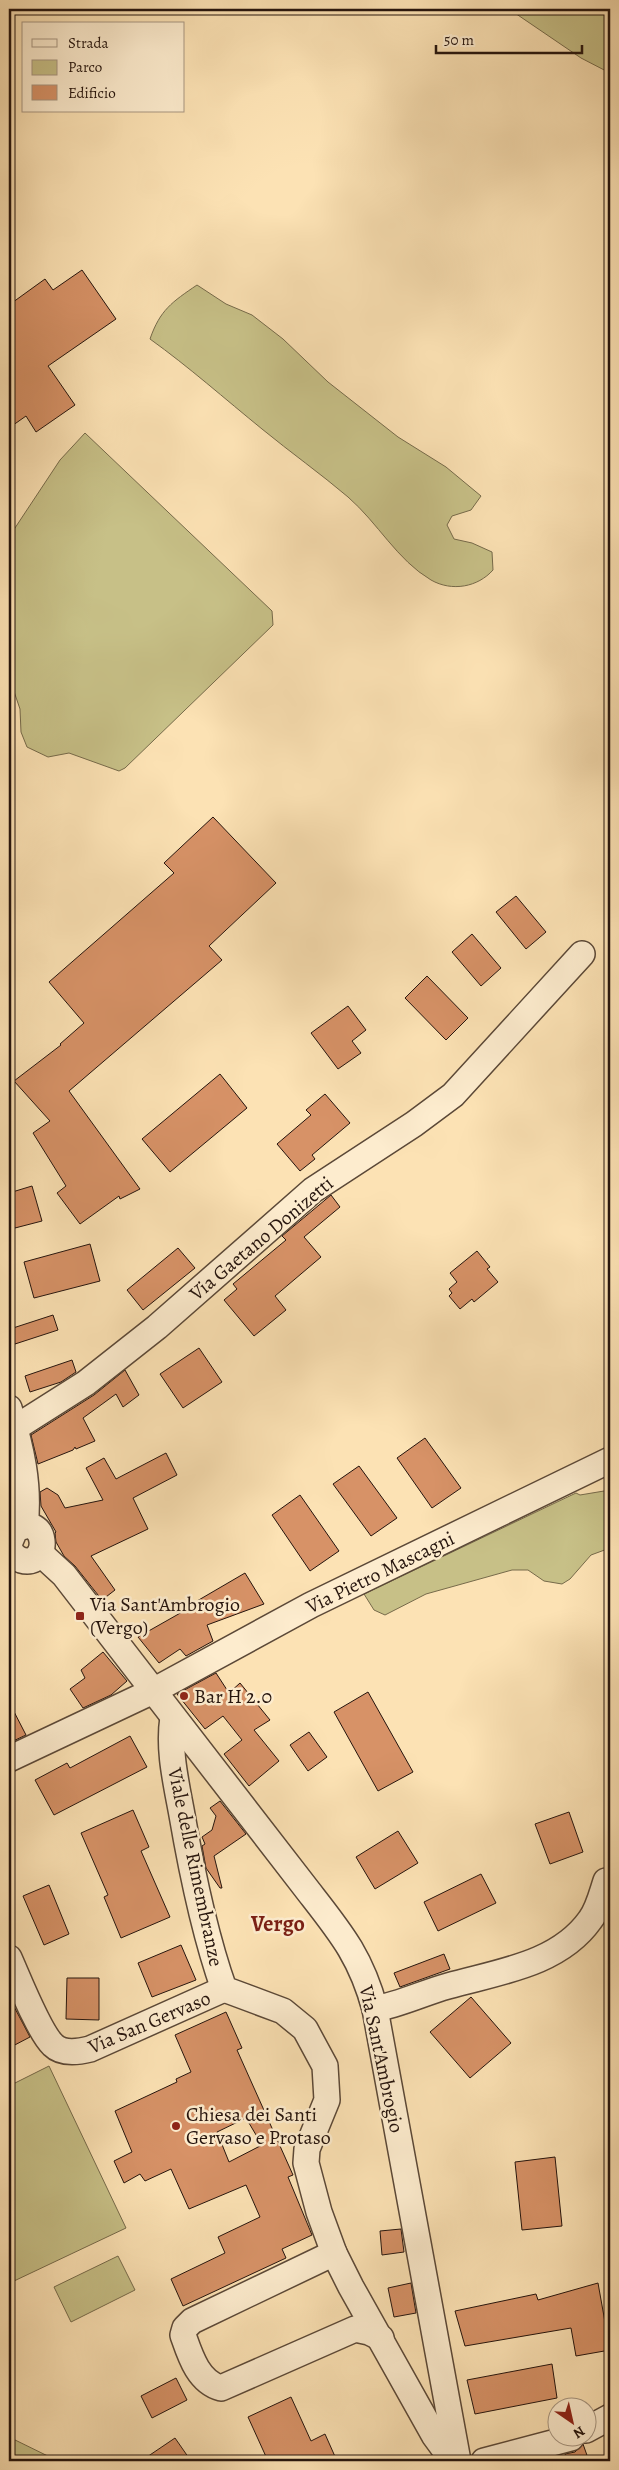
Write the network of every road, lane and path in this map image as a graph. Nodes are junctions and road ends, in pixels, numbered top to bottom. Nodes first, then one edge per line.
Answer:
1 (582, 954) dead end
2 (12, 1418) edge
3 (610, 1460) edge
4 (13, 1545) edge
5 (153, 1691) junction
6 (173, 1717) junction
7 (9, 1760) edge
8 (606, 1881) dead end
9 (9, 1958) edge
10 (224, 1989) junction
11 (375, 2009) junction
12 (334, 2253) junction
13 (381, 2338) junction
14 (610, 2417) edge
15 (596, 2425) edge
16 (546, 2445) edge
17 (453, 2461) edge
18 (458, 2461) edge
19 (484, 2461) edge

1 - 2 street, Via Gaetano Donizetti
2 - 4 street
3 - 5 street, Via Pietro Mascagni
4 - 5 street, Via Sant'Ambrogio
5 - 6 street, Via Sant'Ambrogio
5 - 7 street, Via Pietro Mascagni
6 - 10 street, Viale delle Rimembranze
6 - 11 street, Via Sant'Ambrogio
8 - 11 street
9 - 10 street, Via San Gervaso
10 - 12 street, Viale delle Rimembranze
11 - 18 street, Via Sant'Ambrogio
12 - 13 street, Viale delle Rimembranze
12 - 13 street
13 - 17 street, Viale delle Rimembranze
14 - 15 street
16 - 19 street

